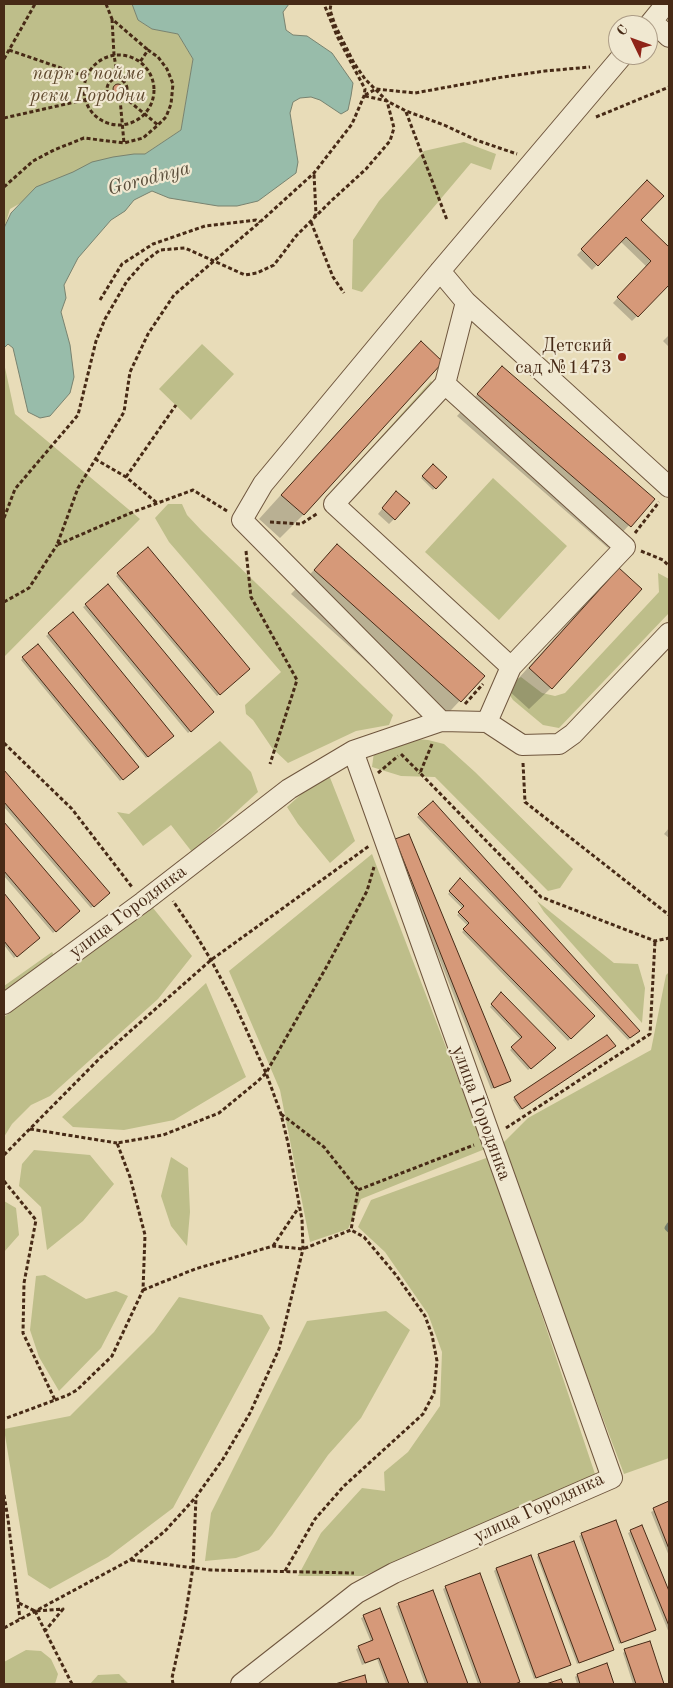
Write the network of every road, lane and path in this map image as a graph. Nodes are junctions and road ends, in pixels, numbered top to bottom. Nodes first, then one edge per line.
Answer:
1 (35, 4) edge
2 (106, 4) edge
3 (324, 4) edge
4 (330, 4) edge
5 (666, 4) edge
6 (657, 15) edge
7 (112, 19) junction
8 (658, 29) edge
9 (669, 37) edge
10 (9, 50) junction
11 (148, 50) junction
12 (114, 55) junction
13 (4, 59) edge
14 (140, 62) junction
15 (608, 62) edge
16 (615, 65) edge
17 (87, 77) junction
18 (118, 80) junction
19 (669, 87) edge
20 (376, 89) junction
21 (364, 96) junction
22 (122, 98) junction
23 (84, 100) junction
24 (387, 102) junction
25 (406, 111) junction
26 (145, 114) junction
27 (4, 118) edge
28 (592, 118) dead end
29 (122, 125) junction
30 (158, 125) junction
31 (124, 143) junction
32 (534, 160) junction
33 (314, 173) junction
34 (4, 187) edge
35 (447, 220) dead end
36 (260, 222) junction
37 (310, 222) junction
38 (213, 262) junction
39 (440, 271) junction
40 (344, 293) dead end
41 (100, 300) dead end
42 (466, 302) junction
43 (445, 384) junction
44 (176, 405) dead end
45 (94, 459) junction
46 (126, 478) junction
47 (666, 491) edge
48 (157, 503) junction
49 (334, 504) junction
50 (4, 518) edge
51 (242, 520) junction
52 (58, 545) junction
53 (625, 547) junction
54 (246, 549) dead end
55 (669, 566) edge
56 (4, 602) edge
57 (669, 633) edge
58 (507, 664) junction
59 (446, 721) junction
60 (487, 722) junction
61 (4, 743) edge
62 (522, 745) junction
63 (352, 751) junction
64 (401, 754) dead end
65 (270, 764) dead end
66 (420, 773) junction
67 (383, 836) junction
68 (375, 864) dead end
69 (163, 887) junction
70 (143, 902) junction
71 (669, 915) edge
72 (669, 938) edge
73 (655, 941) junction
74 (211, 960) junction
75 (4, 1004) edge
76 (266, 1072) junction
77 (281, 1114) junction
78 (30, 1129) junction
79 (490, 1138) junction
80 (117, 1143) junction
81 (4, 1155) edge
82 (4, 1181) edge
83 (358, 1190) junction
84 (300, 1206) junction
85 (352, 1230) junction
86 (273, 1246) junction
87 (303, 1249) junction
88 (143, 1290) junction
89 (55, 1400) junction
90 (4, 1420) edge
91 (4, 1495) edge
92 (196, 1497) junction
93 (130, 1560) junction
94 (193, 1567) junction
95 (285, 1571) junction
96 (354, 1572) dead end
97 (19, 1603) junction
98 (35, 1610) junction
99 (20, 1619) junction
100 (4, 1628) edge
101 (45, 1631) junction
102 (72, 1684) edge
103 (173, 1684) edge
104 (241, 1684) edge

1 - 10 path
2 - 7 path
3 - 21 path
4 - 20 path
5 - 6 street
7 - 11 path
7 - 12 path
8 - 9 street
10 - 13 path
10 - 17 path
11 - 14 path
11 - 30 path
12 - 14 path
12 - 17 path
12 - 18 path
14 - 26 path
15 - 20 path
16 - 32 street
17 - 23 path
18 - 22 path
18 - 22 path
19 - 28 path
20 - 21 path
20 - 24 path
21 - 24 path
21 - 33 path
22 - 26 path
22 - 29 path
23 - 27 path
23 - 29 path
24 - 25 path
24 - 37 path
25 - 32 path
25 - 35 path
26 - 29 path
26 - 30 path
29 - 31 path
30 - 31 path
31 - 34 path
32 - 39 street
33 - 36 path
33 - 37 path
36 - 38 path
36 - 41 path
37 - 38 path
37 - 40 path
38 - 45 path
38 - 50 path
39 - 42 street
39 - 51 street
42 - 43 street
42 - 47 street
43 - 49 street
43 - 53 street
44 - 46 path
45 - 46 path
45 - 52 path
46 - 48 path
47 - 53 path
48 - 51 path
48 - 52 path
49 - 51 path
49 - 58 street
51 - 59 street
52 - 56 path
53 - 55 path
53 - 58 street
54 - 65 path
57 - 62 street
58 - 59 path
58 - 60 street
59 - 60 street
59 - 63 street
59 - 66 path
60 - 62 street
61 - 70 path
62 - 71 path
63 - 67 street, улица Городянка
63 - 69 street, улица Городянка
64 - 66 path
66 - 73 path
67 - 74 path
67 - 79 street, улица Городянка
68 - 76 path
69 - 70 street, улица Городянка
69 - 74 path
70 - 75 street, улица Городянка
72 - 73 path
73 - 79 path
74 - 76 path
74 - 78 path
76 - 77 path
76 - 80 path
77 - 83 path
77 - 84 path
78 - 80 path
78 - 81 path
79 - 83 path
79 - 104 street, улица Городянка
80 - 88 path
82 - 89 path
83 - 85 path
84 - 86 path
84 - 87 path
85 - 87 path
85 - 95 path
86 - 87 path
86 - 88 path
87 - 92 path
88 - 89 path
89 - 90 path
91 - 97 path
92 - 93 path
92 - 94 path
93 - 94 path
93 - 98 path
94 - 95 path
94 - 103 path
95 - 96 path
97 - 98 path
97 - 99 path
98 - 99 path
98 - 101 path
98 - 101 path
99 - 100 path
101 - 102 path

